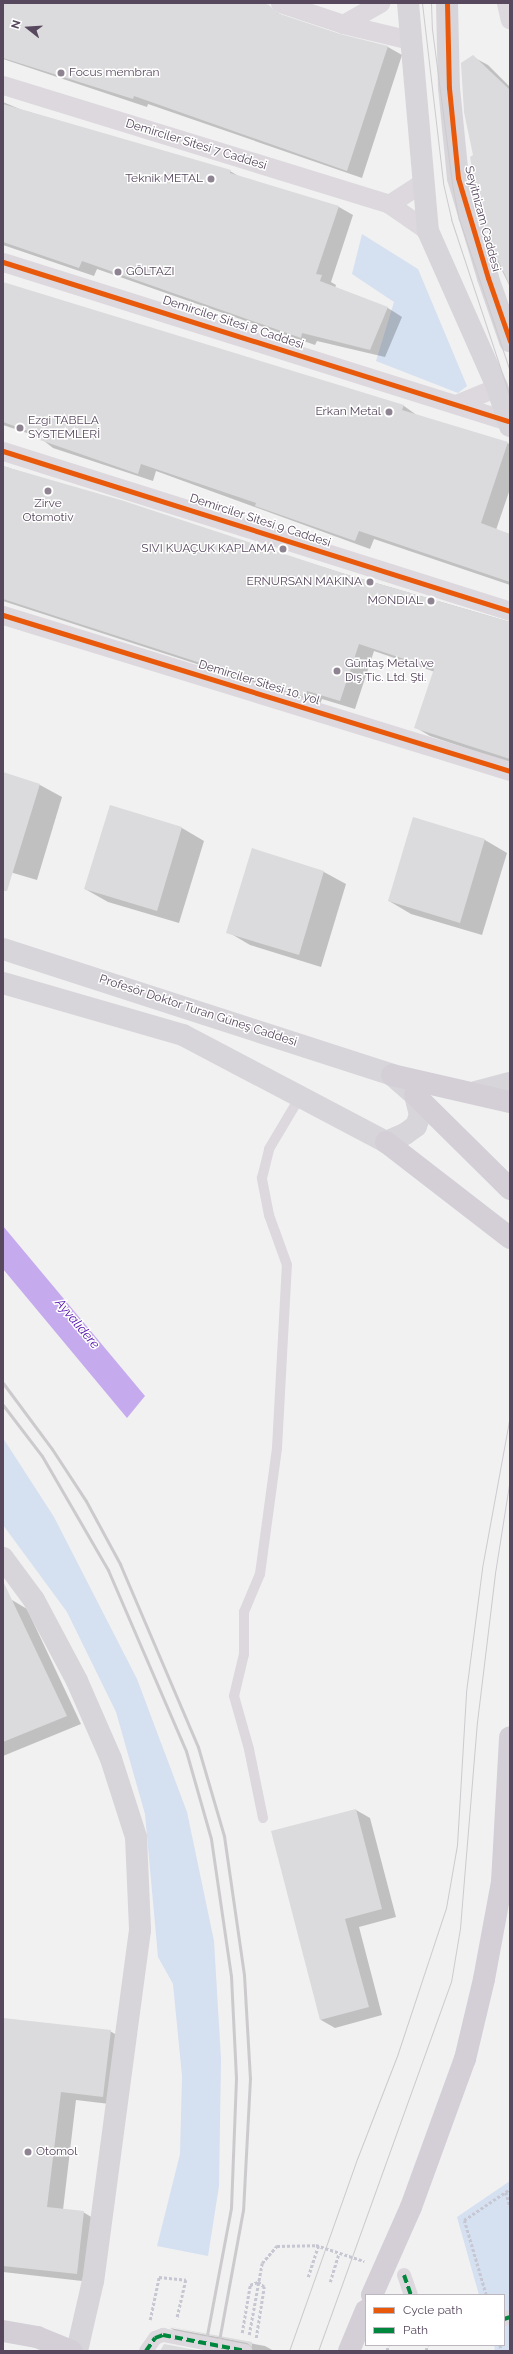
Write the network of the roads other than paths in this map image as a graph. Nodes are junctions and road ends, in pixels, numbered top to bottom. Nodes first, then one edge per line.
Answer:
1 (280, 3) edge
2 (380, 3) edge
3 (408, 3) edge
4 (447, 3) edge
5 (506, 3) edge
6 (510, 20) edge
7 (343, 24) junction
8 (410, 40) junction
9 (3, 85) edge
10 (423, 182) junction
11 (389, 204) junction
12 (428, 231) junction
13 (3, 262) edge
14 (510, 340) edge
15 (497, 387) junction
16 (456, 404) junction
17 (509, 424) edge
18 (3, 450) edge
19 (510, 611) edge
20 (3, 615) edge
21 (510, 771) edge
22 (3, 949) edge
23 (3, 983) edge
24 (392, 1075) junction
25 (510, 1083) edge
26 (476, 1092) junction
27 (301, 1095) junction
28 (415, 1095) junction
29 (510, 1102) edge
30 (386, 1142) junction
31 (510, 1189) edge
32 (510, 1238) edge
33 (3, 1558) edge
34 (510, 1737) edge
35 (263, 1818) dead end
36 (394, 2271) junction
37 (373, 2294) edge
38 (410, 2294) edge
39 (365, 2312) edge
40 (3, 2331) edge
41 (242, 2350) edge
42 (71, 2351) edge
43 (77, 2351) edge
44 (146, 2351) edge
45 (349, 2351) edge

1 - 7 street
2 - 7 street
3 - 8 main road
4 - 14 main road, Seyitnizam Caddesi
5 - 6 street
7 - 8 street
8 - 10 main road
9 - 11 street, Demirciler Sitesi 7 Caddesi
10 - 11 street
10 - 12 main road
11 - 12 street, Demirciler Sitesi 7 Caddesi
12 - 15 main road
13 - 16 street, Demirciler Sitesi 8 Caddesi
15 - 16 street
15 - 17 main road
16 - 17 street, Demirciler Sitesi 8 Caddesi
18 - 19 street, Demirciler Sitesi 9 Caddesi
20 - 21 street, Demirciler Sitesi 10. yol
22 - 24 main road, Profesör Doktor Turan Güneş Caddesi
23 - 27 main road
24 - 26 main road
24 - 28 main road
25 - 26 main road
26 - 29 main road
27 - 30 main road
27 - 35 lane
28 - 30 main road
28 - 31 main road
30 - 32 main road
33 - 43 main road
34 - 36 main road
36 - 37 main road
36 - 38 street
39 - 45 main road
40 - 42 main road
41 - 44 street, bridge

